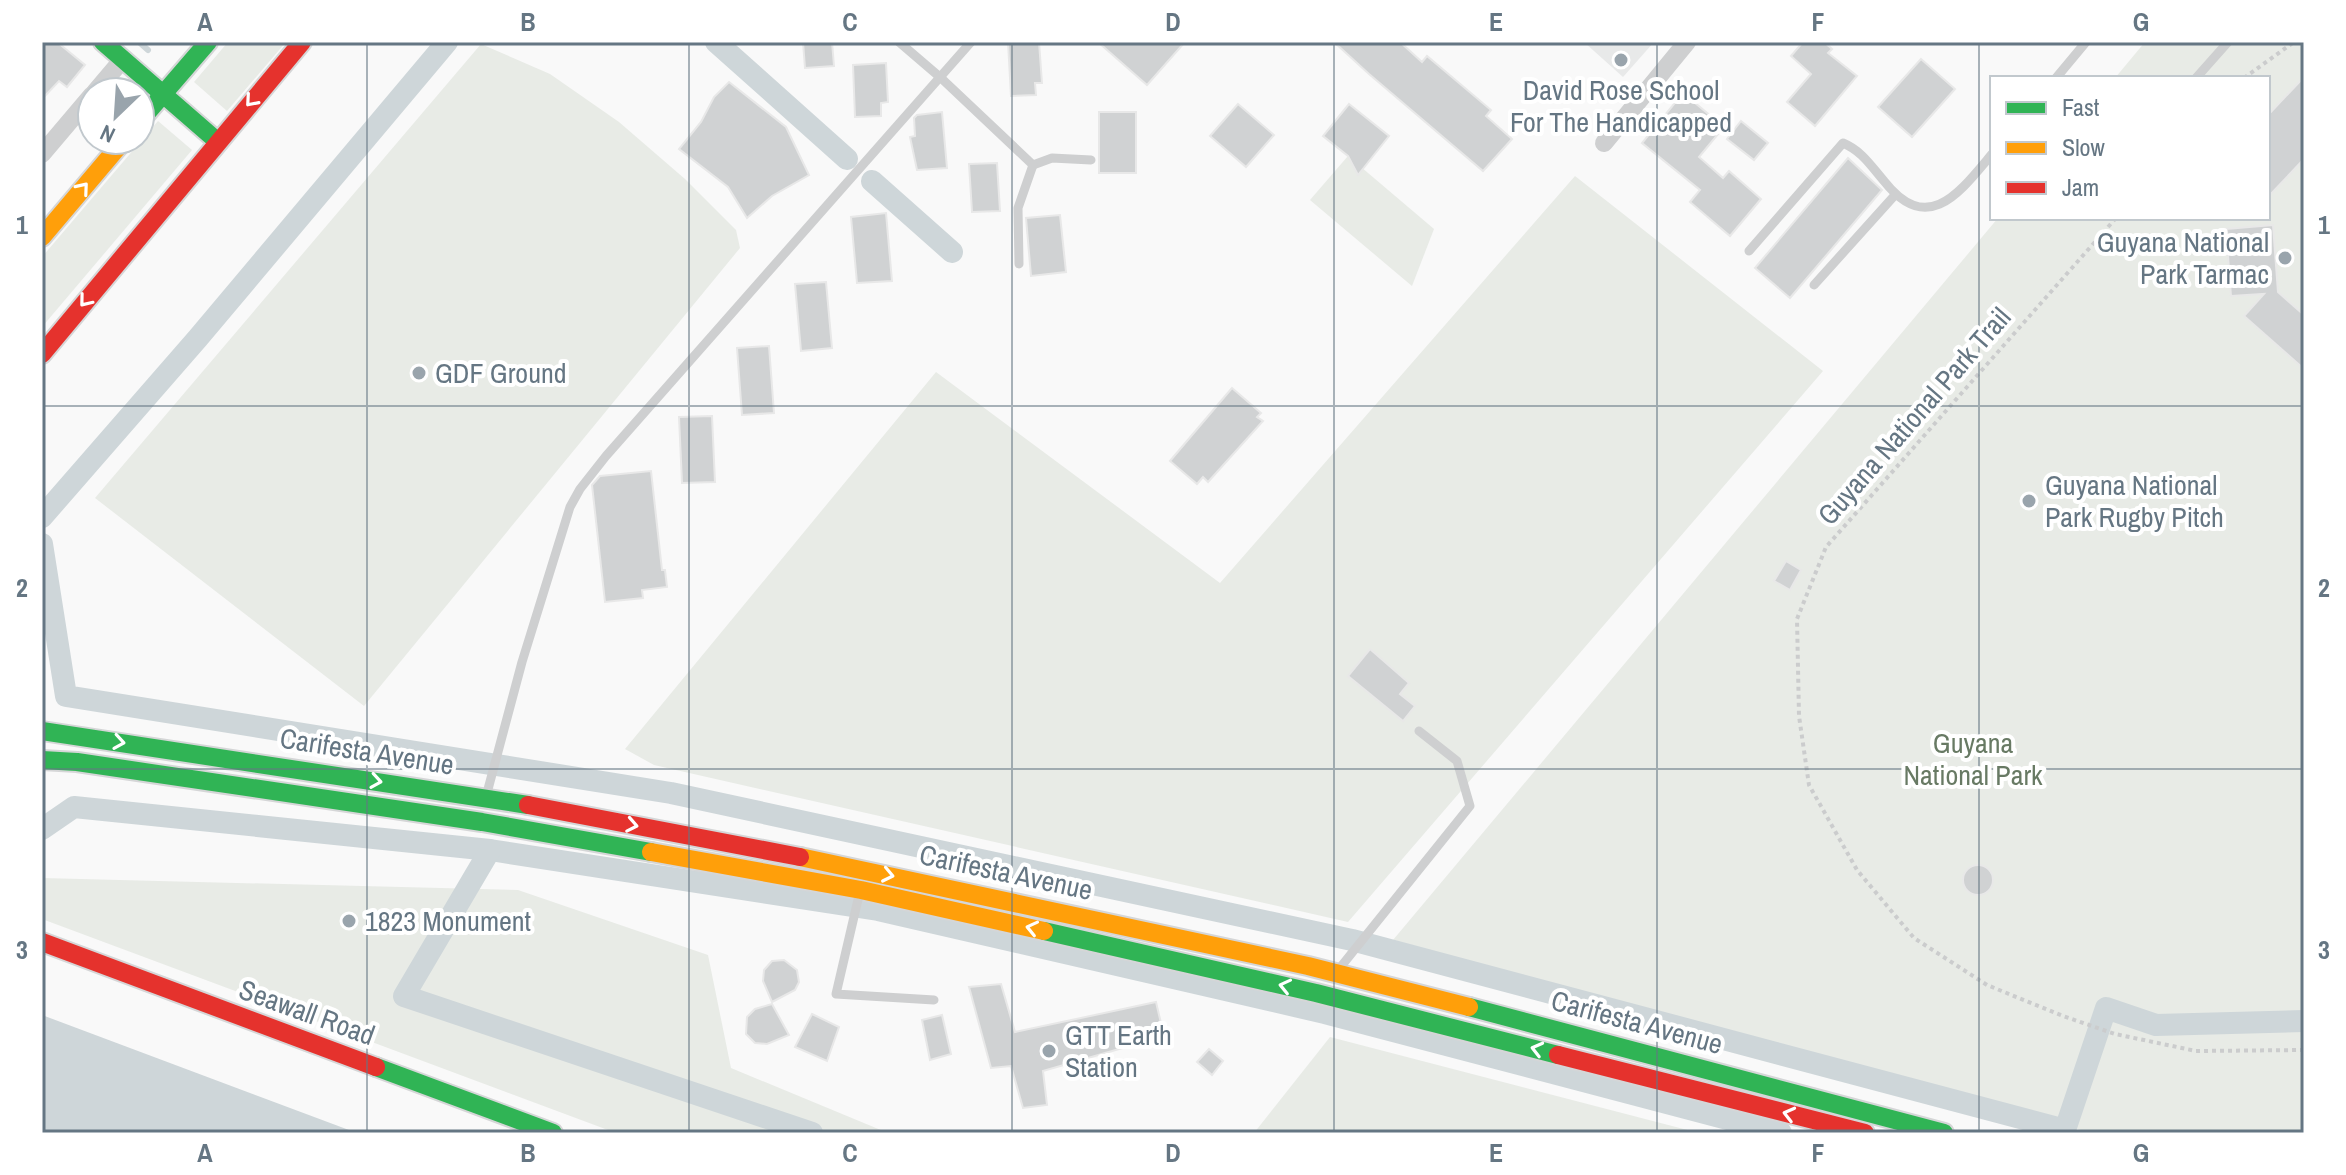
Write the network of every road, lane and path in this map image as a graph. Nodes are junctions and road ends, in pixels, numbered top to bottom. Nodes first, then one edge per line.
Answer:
1 (103, 42) edge
2 (208, 42) edge
3 (302, 42) edge
4 (899, 42) edge
5 (971, 42) edge
6 (1687, 42) edge
7 (2086, 42) edge
8 (2228, 42) edge
9 (2294, 42) edge
10 (125, 61) junction
11 (110, 76) edge
12 (2058, 76) edge
13 (2198, 76) edge
14 (2247, 76) edge
15 (941, 78) junction
16 (161, 91) junction
17 (156, 98) edge
18 (76, 114) edge
19 (217, 141) junction
20 (1604, 143) dead end
21 (42, 154) edge
22 (110, 156) edge
23 (1990, 156) edge
24 (1091, 160) dead end
25 (1033, 165) junction
26 (1895, 195) junction
27 (2114, 220) edge
28 (42, 237) edge
29 (1749, 251) dead end
30 (1019, 264) dead end
31 (1814, 285) dead end
32 (42, 354) edge
33 (42, 731) edge
34 (1419, 731) dead end
35 (42, 760) edge
36 (486, 797) junction
37 (482, 822) junction
38 (861, 890) junction
39 (42, 942) edge
40 (1337, 973) junction
41 (1316, 993) junction
42 (934, 1000) dead end
43 (2304, 1050) edge
44 (553, 1133) edge
45 (1865, 1133) edge
46 (1944, 1133) edge

1 - 10 main road
2 - 16 main road
3 -> 19 main road
4 - 15 lane
5 - 15 lane
6 - 20 street
7 - 12 lane
8 - 13 lane
9 - 14 path
10 - 11 street
10 - 16 main road
15 - 25 lane
15 - 36 lane
16 - 17 main road
16 - 19 main road
18 - 21 street
19 -> 32 main road
28 -> 22 main road
23 - 26 lane
24 - 25 lane
25 - 30 lane
26 - 29 lane
26 - 31 lane
27 - 43 path, Guyana National Park Trail
33 -> 36 main road, Carifesta Avenue
34 - 40 lane
35 - 37 main road, Carifesta Avenue
36 - 37 lane
36 -> 40 main road, Carifesta Avenue
37 - 38 main road, Carifesta Avenue
41 -> 38 main road, Carifesta Avenue
38 - 42 lane
39 - 44 main road, Seawall Road
40 - 41 lane
40 - 46 main road, Carifesta Avenue
45 -> 41 main road, Carifesta Avenue

